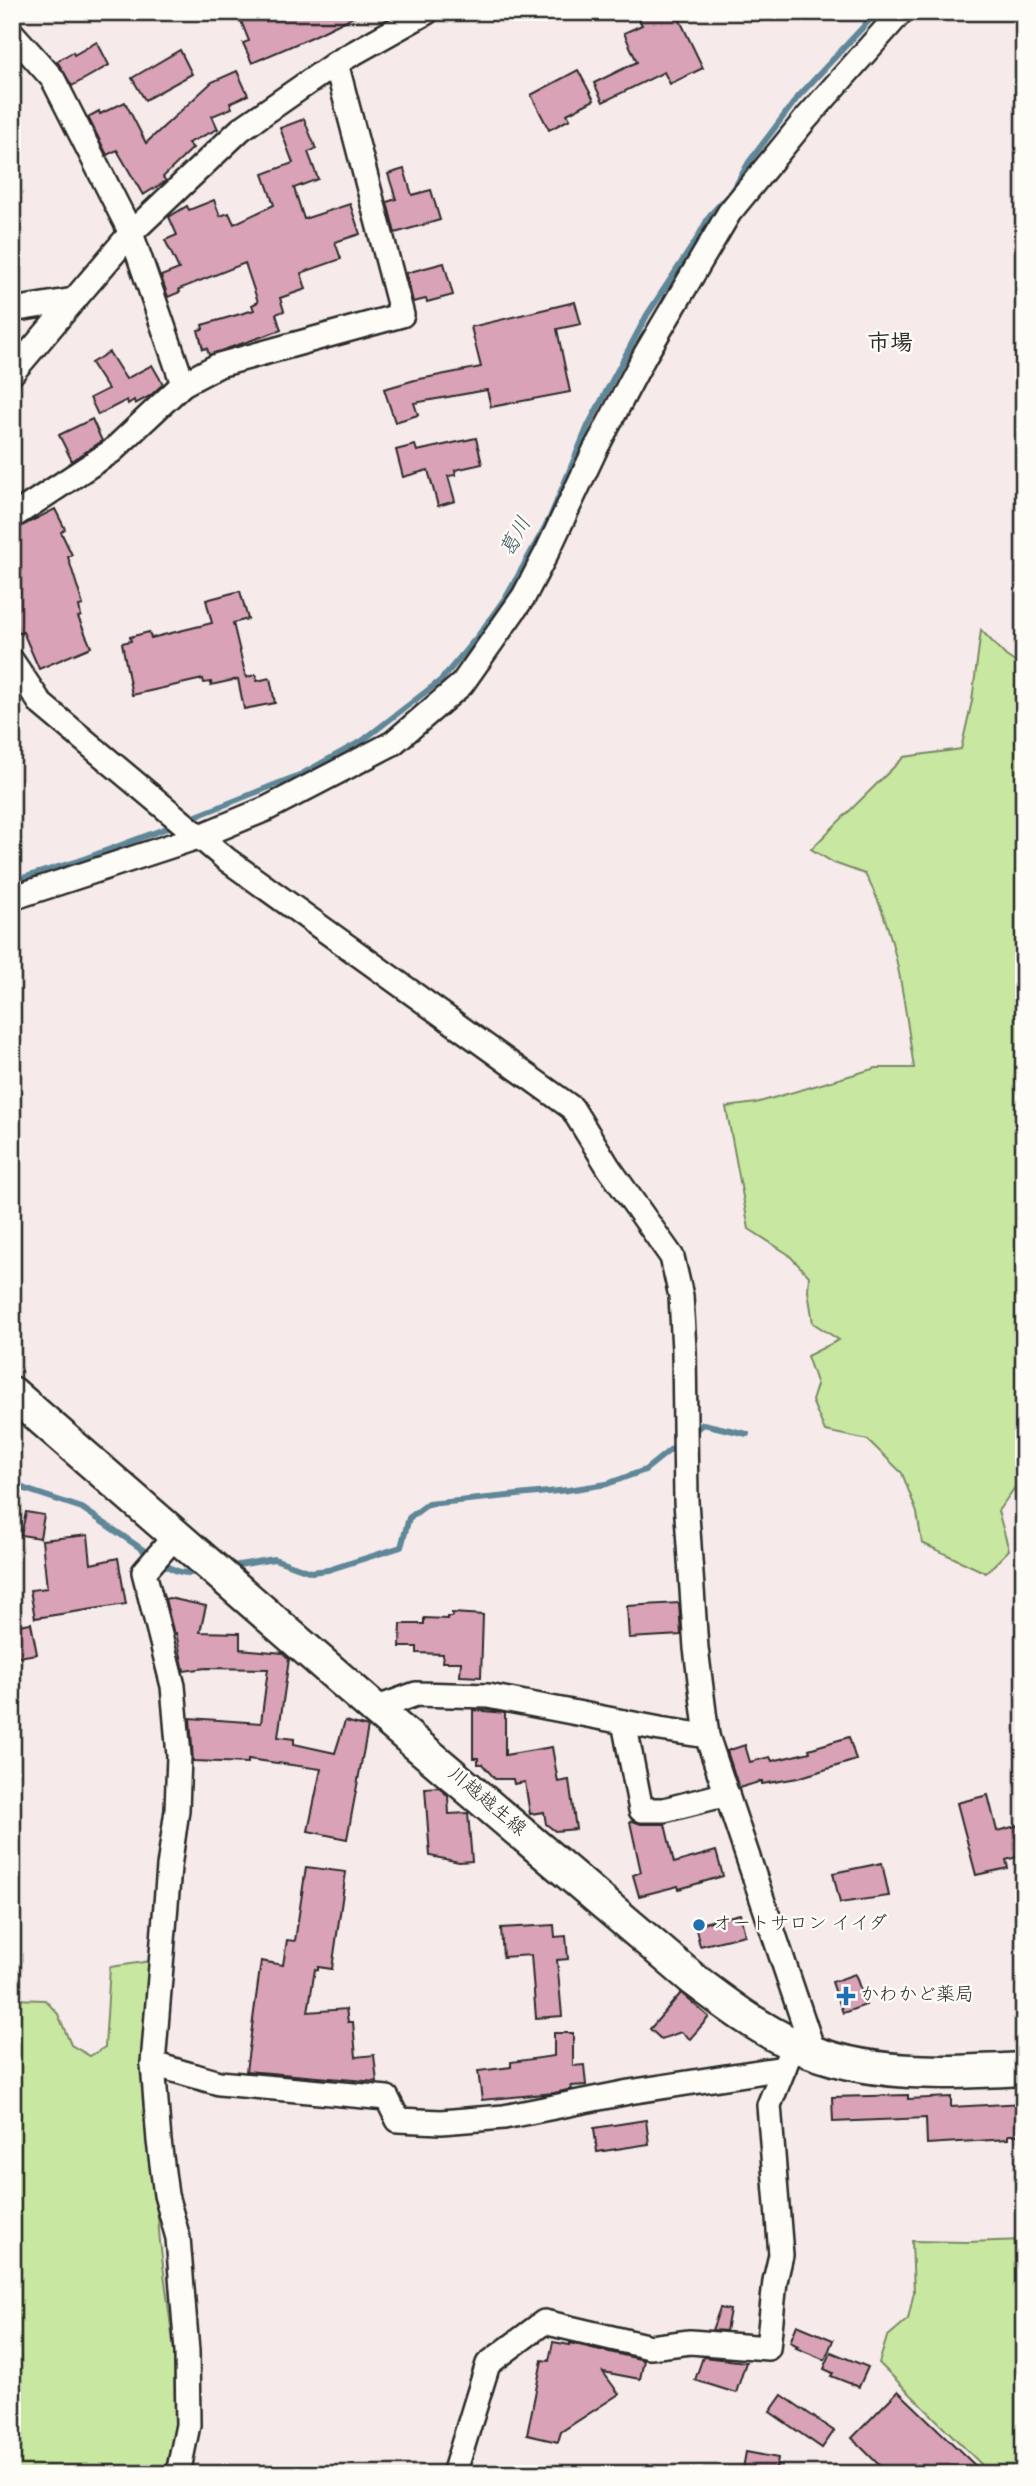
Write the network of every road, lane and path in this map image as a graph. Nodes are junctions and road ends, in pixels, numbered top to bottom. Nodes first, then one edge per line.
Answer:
1 (427, 12) edge
2 (901, 12) edge
3 (12, 33) edge
4 (335, 63) junction
5 (131, 233) junction
6 (74, 300) junction
7 (12, 310) edge
8 (12, 373) edge
9 (183, 384) junction
10 (12, 517) edge
11 (12, 661) edge
12 (198, 837) junction
13 (12, 898) edge
14 (12, 1393) edge
15 (176, 1535) junction
16 (375, 1709) junction
17 (624, 1722) junction
18 (707, 1736) junction
19 (727, 1794) junction
20 (798, 2055) junction
21 (153, 2064) junction
22 (1024, 2069) edge
23 (178, 2474) edge
24 (454, 2474) edge

1 - 4 street
2 - 12 street
3 - 5 street
4 - 5 street
4 - 9 street
5 - 6 street
5 - 9 street
6 - 7 street
6 - 8 street
9 - 10 street
11 - 12 street
12 - 13 street
12 - 18 street
14 - 15 main road, 川越越生線
15 - 16 main road, 川越越生線
15 - 21 street
16 - 17 street
16 - 20 main road, 川越越生線
17 - 18 street
17 - 19 street
18 - 19 street
19 - 20 street
20 - 21 street
20 - 22 main road, 川越越生線
20 - 24 street
21 - 23 street

